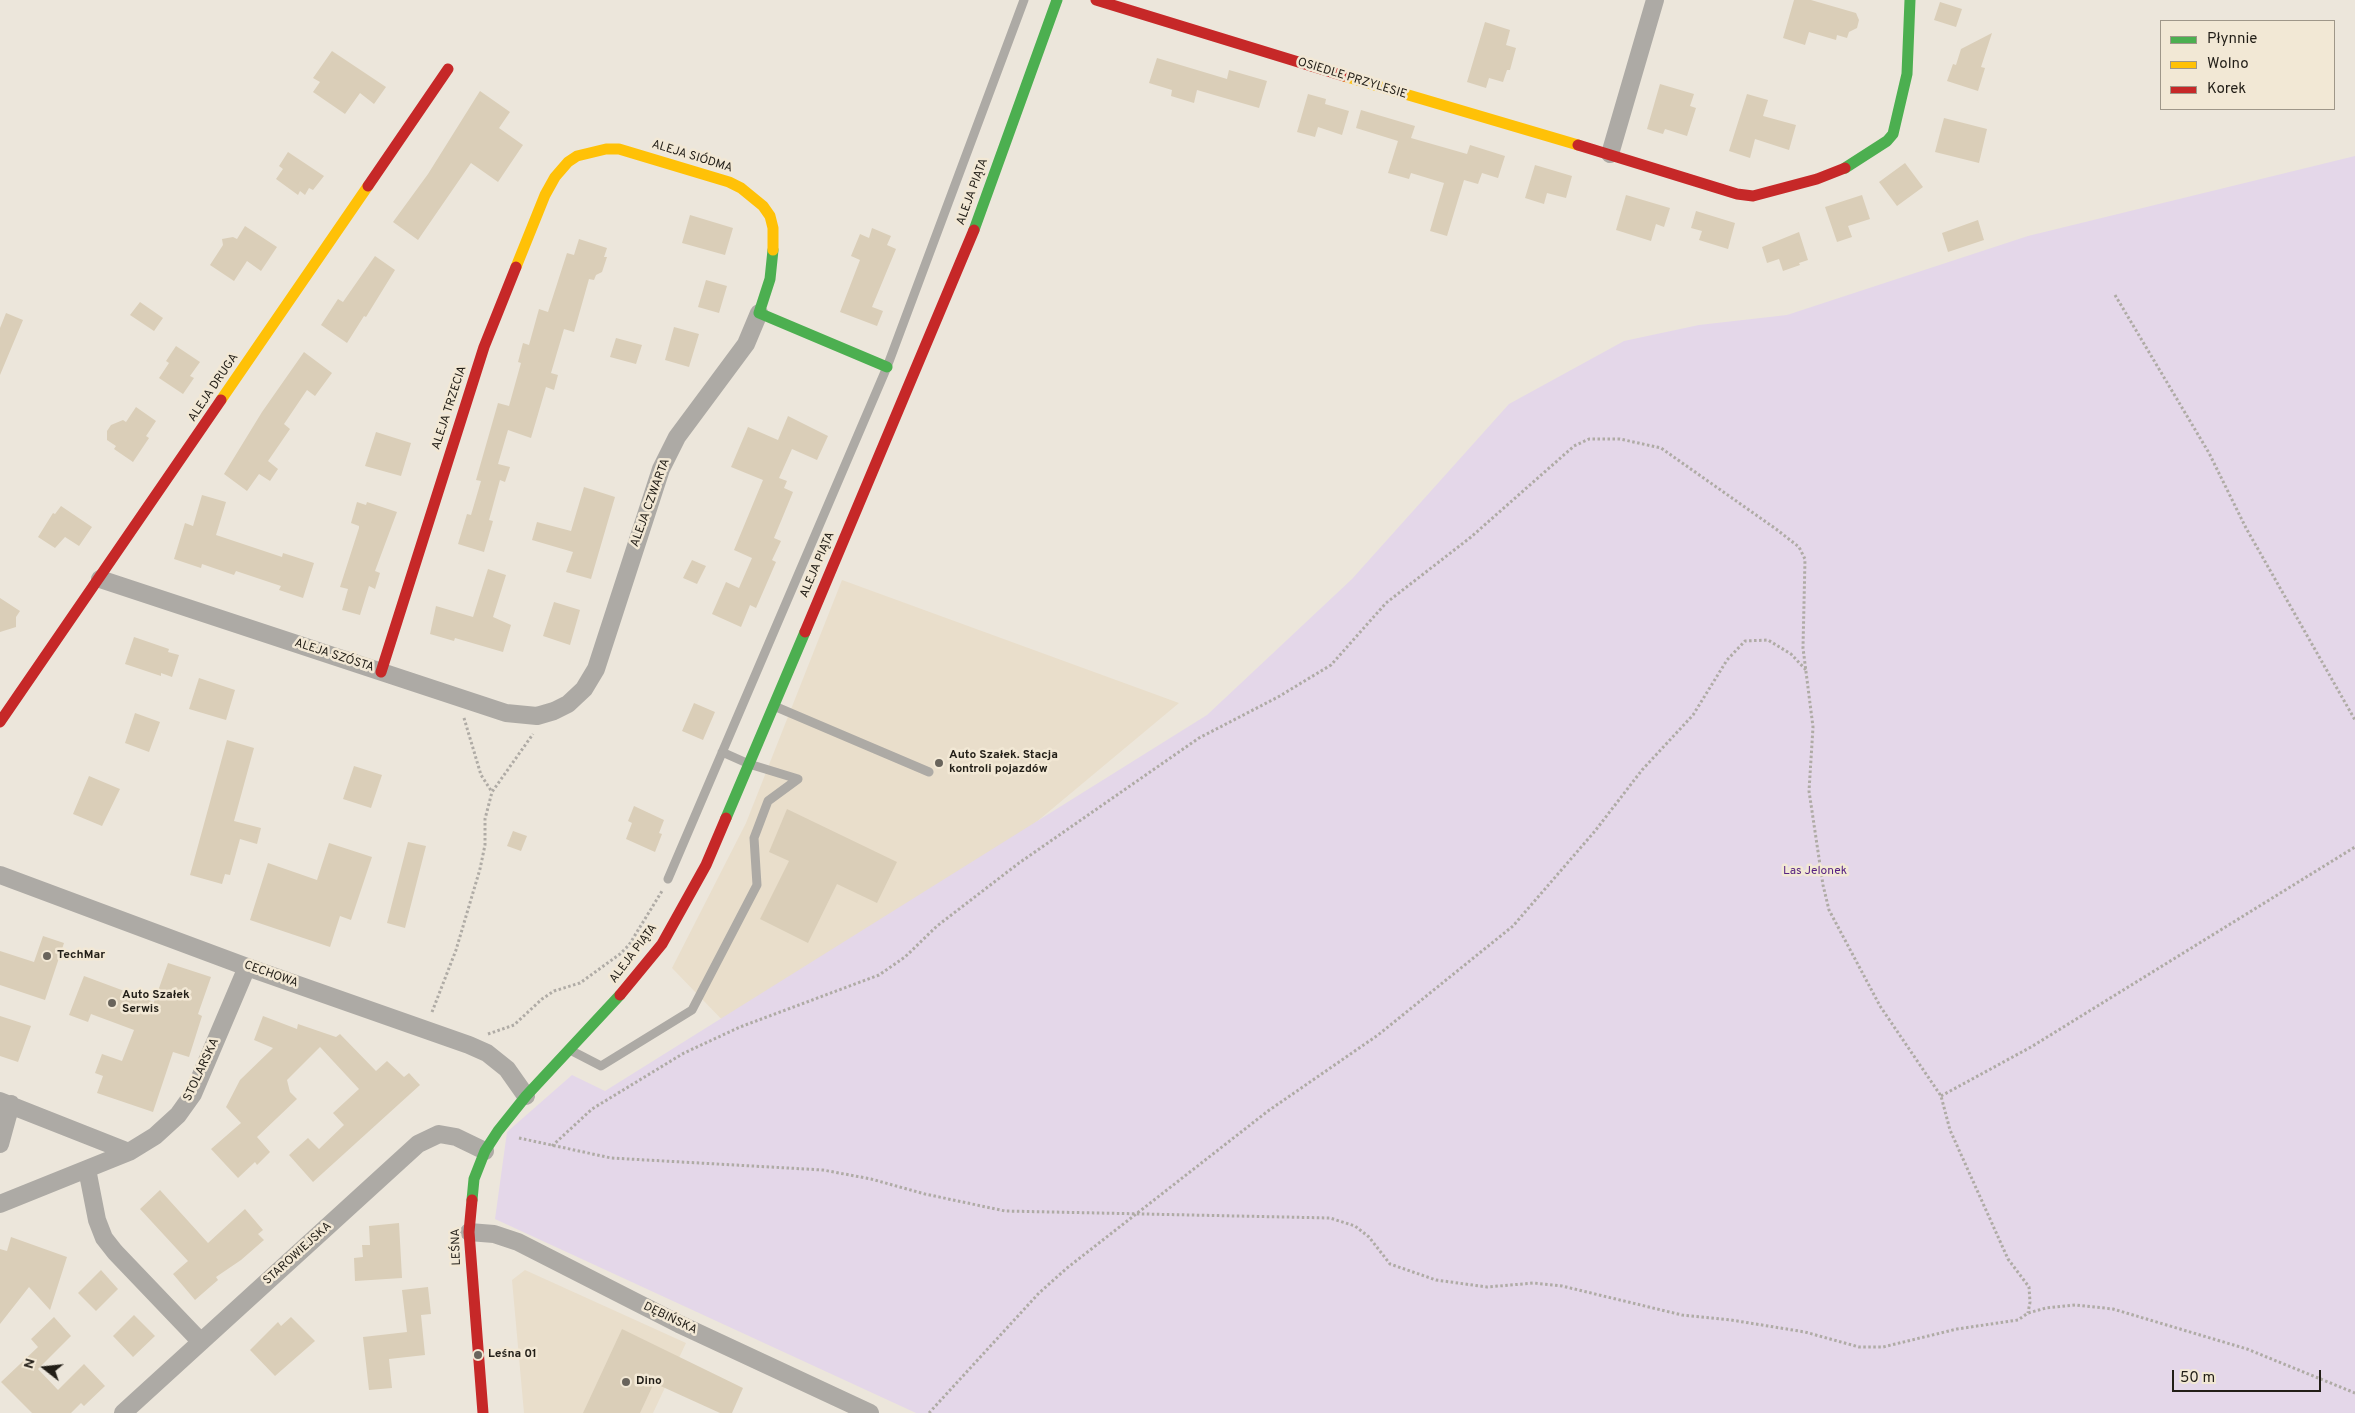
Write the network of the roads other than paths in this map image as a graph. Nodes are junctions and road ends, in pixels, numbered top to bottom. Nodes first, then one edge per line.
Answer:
1 (1024, 0) edge
2 (1057, 0) edge
3 (1096, 0) edge
4 (1655, 0) edge
5 (1910, 0) edge
6 (448, 69) dead end
7 (1610, 154) junction
8 (568, 162) joint
9 (759, 314) junction
10 (887, 367) junction
11 (100, 579) junction
12 (381, 672) junction
13 (568, 704) joint
14 (774, 706) junction
15 (0, 722) edge
16 (722, 752) junction
17 (749, 764) junction
18 (929, 772) dead end
19 (0, 875) edge
20 (668, 879) road end
21 (247, 967) junction
22 (570, 1050) junction
23 (526, 1096) junction
24 (5, 1103) edge
25 (0, 1144) edge
26 (129, 1152) junction
27 (486, 1152) junction
28 (87, 1169) junction
29 (0, 1204) edge
30 (469, 1232) junction
31 (201, 1342) junction
32 (123, 1413) edge
33 (484, 1413) edge
34 (870, 1413) edge

1 - 10 lane
2 - 14 street, ALEJA PIĄTA
3 - 7 street, OSIEDLE PRZYLESIE
4 - 7 street
5 - 7 street, OSIEDLE PRZYLESIE
6 - 11 street, ALEJA DRUGA
8 - 9 street, ALEJA SIÓDMA
8 - 12 street, ALEJA TRZECIA
9 - 10 street
9 - 13 street, ALEJA CZWARTA
10 - 16 lane
11 - 12 street, ALEJA SZÓSTA
11 - 15 street, ALEJA DRUGA
12 - 13 street, ALEJA SZÓSTA
14 - 17 street, ALEJA PIĄTA
14 - 18 lane
16 - 17 lane
16 - 20 lane
17 - 22 street, ALEJA PIĄTA
17 - 22 lane
19 - 21 street, CECHOWA
21 - 23 street, CECHOWA
21 - 26 street, STOLARSKA
22 - 23 street, ALEJA PIĄTA
23 - 27 street, LEŚNA
24 - 25 street
24 - 26 street
26 - 28 street, STOLARSKA
27 - 30 street, LEŚNA
27 - 31 street, STAROWIEJSKA
28 - 29 street, STOLARSKA
28 - 31 street
30 - 33 street, LEŚNA
30 - 34 street, DĘBIŃSKA
31 - 32 street, STAROWIEJSKA

